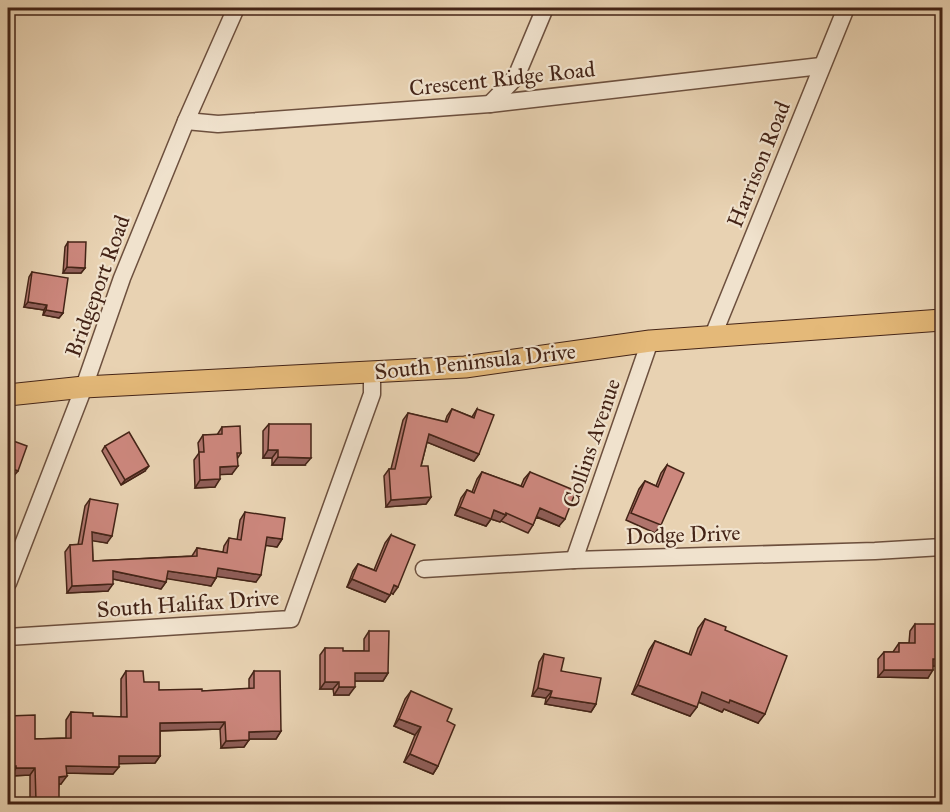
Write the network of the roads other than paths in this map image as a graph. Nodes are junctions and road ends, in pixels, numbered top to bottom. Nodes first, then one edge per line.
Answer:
1 (236, 8) edge
2 (545, 8) edge
3 (846, 8) edge
4 (821, 66) junction
5 (490, 104) junction
6 (186, 121) junction
7 (942, 320) edge
8 (712, 338) junction
9 (650, 341) junction
10 (372, 373) junction
11 (84, 387) junction
12 (8, 394) edge
13 (942, 547) edge
14 (574, 560) junction
15 (424, 569) dead end
16 (8, 584) edge
17 (8, 637) edge

1 - 6 street, Bridgeport Road
2 - 5 street
3 - 4 street, Harrison Road
4 - 5 street, Crescent Ridge Road
4 - 8 street, Harrison Road
5 - 6 street, Crescent Ridge Road
6 - 11 street, Bridgeport Road
7 - 8 main road, South Peninsula Drive
8 - 9 main road, South Peninsula Drive
9 - 10 main road, South Peninsula Drive
9 - 14 street, Collins Avenue
10 - 11 main road, South Peninsula Drive
10 - 17 street, South Halifax Drive
11 - 12 main road, South Peninsula Drive
11 - 16 street, Bridgeport Road
13 - 14 street, Dodge Drive
14 - 15 street, Dodge Drive

